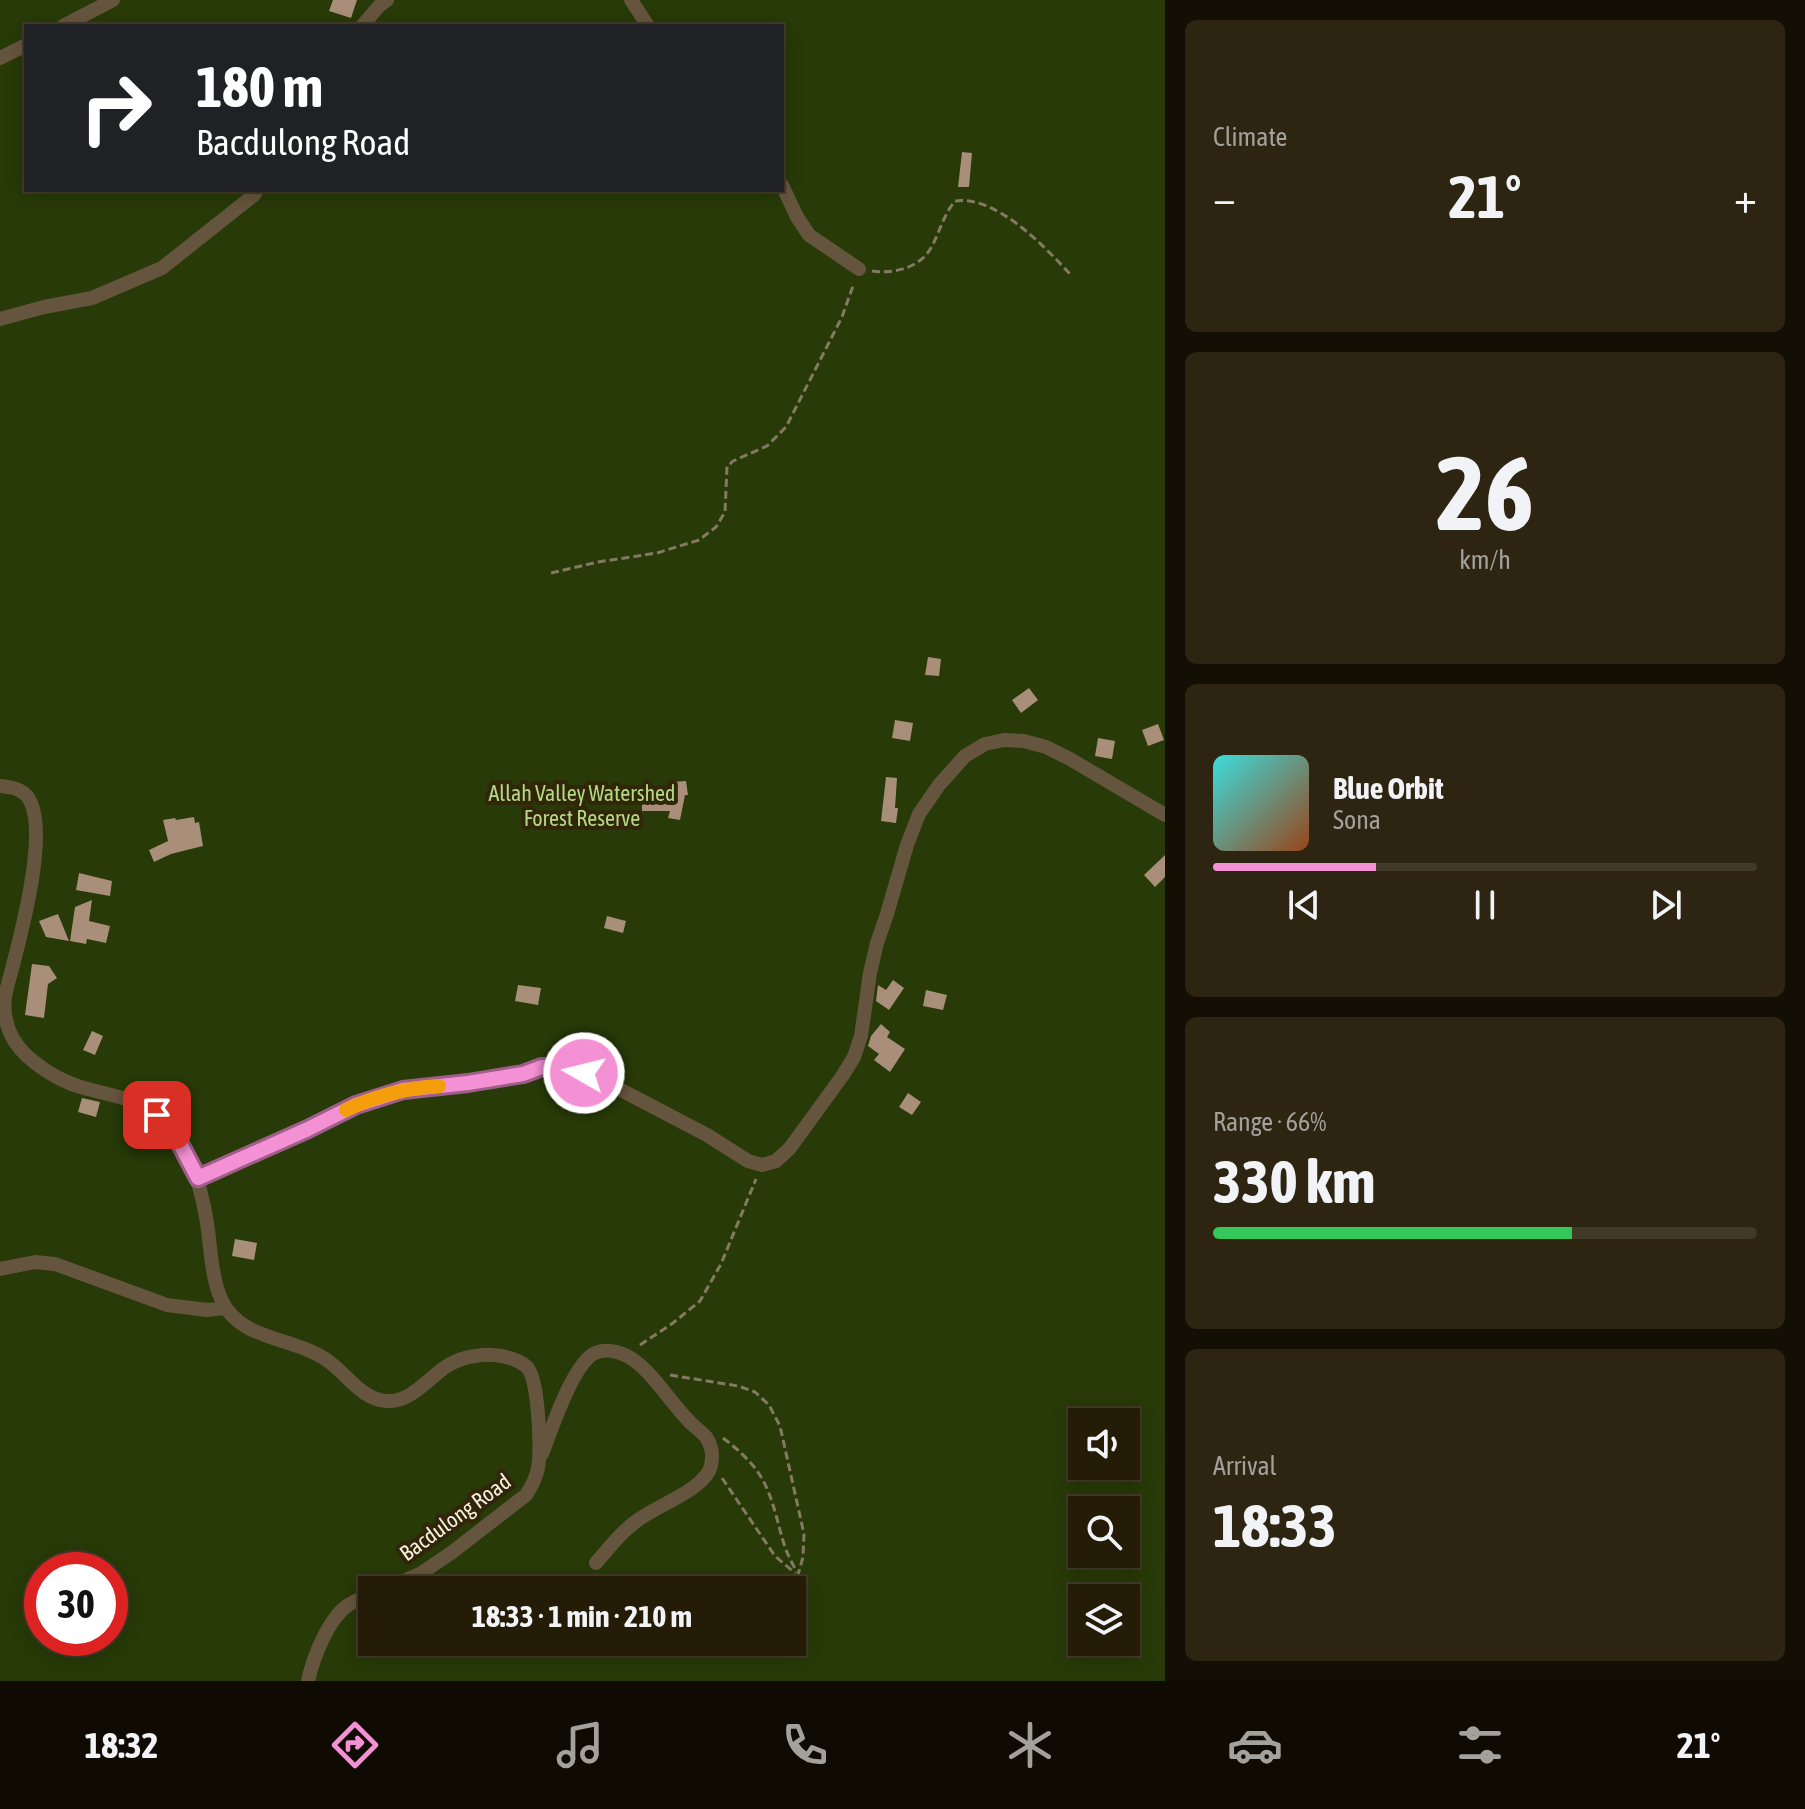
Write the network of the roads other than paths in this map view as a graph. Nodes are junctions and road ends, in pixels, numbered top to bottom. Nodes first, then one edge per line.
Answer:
1 (113, 0) edge
2 (387, 0) edge
3 (631, 0) edge
4 (67, 24) edge
5 (364, 24) edge
6 (647, 24) edge
7 (24, 46) edge
8 (0, 58) edge
9 (784, 189) edge
10 (256, 192) edge
11 (859, 269) road end
12 (0, 319) edge
13 (0, 786) edge
14 (1165, 815) edge
15 (198, 1178) junction
16 (0, 1269) edge
17 (225, 1308) junction
18 (538, 1466) junction
19 (596, 1563) dead end
20 (413, 1576) edge
21 (358, 1601) edge
22 (308, 1681) edge

1 - 4 street
2 - 5 street
3 - 6 street
7 - 8 street
9 - 11 street
10 - 12 street
13 - 15 street
14 - 15 street
15 - 17 street
16 - 17 street
17 - 18 street, Bacdulong Road
18 - 19 street
18 - 20 street, Bacdulong Road
21 - 22 street

